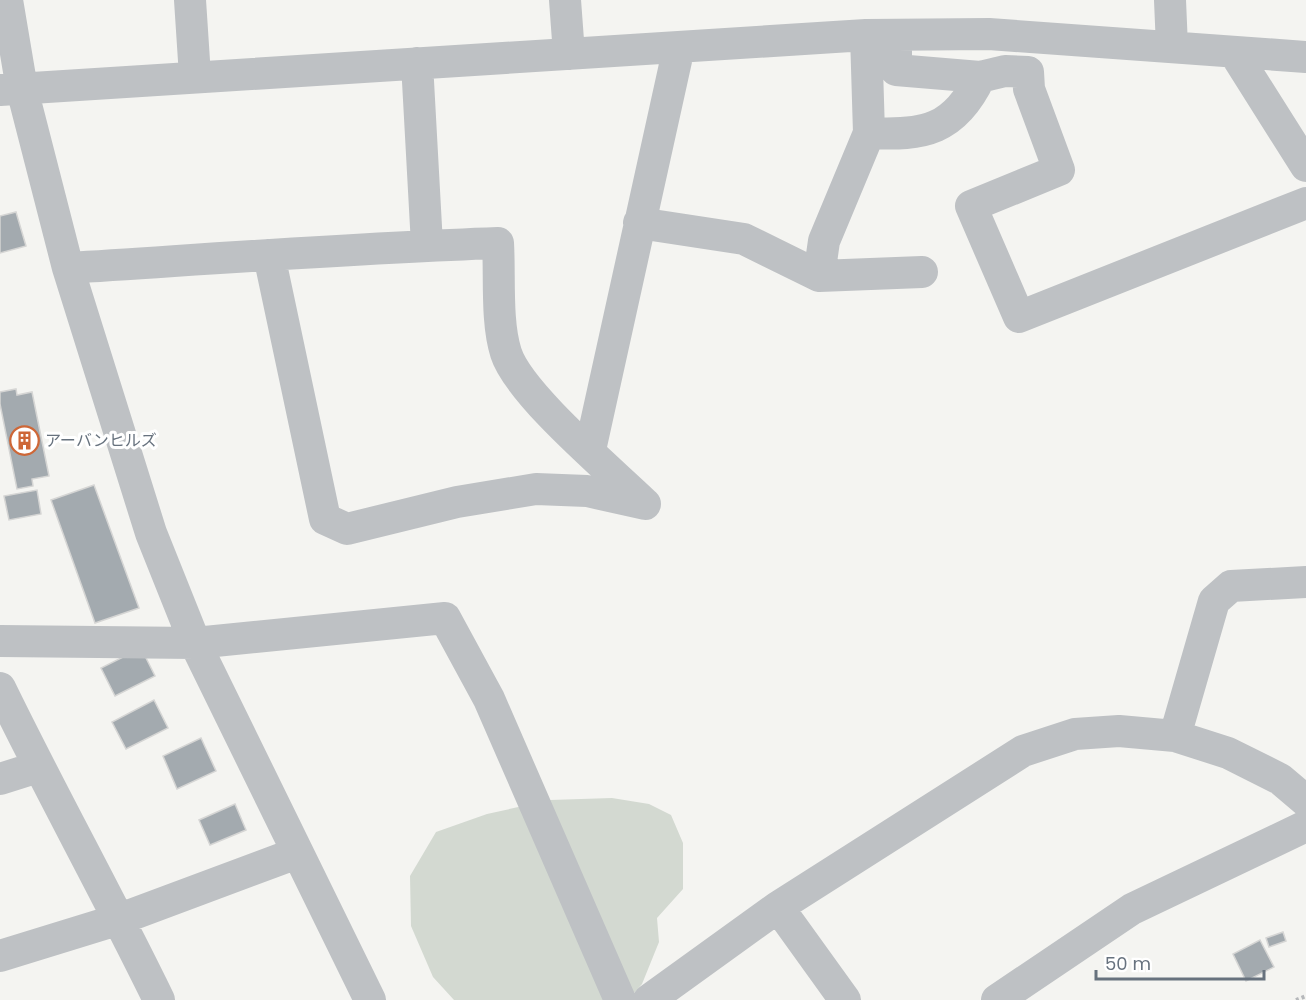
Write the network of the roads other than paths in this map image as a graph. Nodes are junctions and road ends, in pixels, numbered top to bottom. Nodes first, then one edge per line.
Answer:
1 (7, 0) edge
2 (190, 0) edge
3 (565, 0) edge
4 (1170, 0) edge
5 (881, 35) junction
6 (679, 47) junction
7 (1172, 47) junction
8 (1234, 52) junction
9 (569, 54) junction
10 (1306, 57) edge
11 (417, 63) junction
12 (195, 76) junction
13 (980, 77) junction
14 (11, 90) edge
15 (869, 133) junction
16 (1306, 166) edge
17 (1306, 203) edge
18 (639, 224) junction
19 (428, 245) junction
20 (268, 255) junction
21 (68, 268) junction
22 (922, 272) dead end
23 (819, 276) junction
24 (590, 450) junction
25 (1306, 582) edge
26 (0, 641) edge
27 (195, 643) junction
28 (0, 688) edge
29 (1174, 736) junction
30 (38, 767) junction
31 (0, 779) edge
32 (1306, 801) edge
33 (1306, 826) edge
34 (297, 853) junction
35 (778, 907) junction
36 (120, 919) junction
37 (0, 956) edge
38 (159, 1000) edge
39 (370, 1000) edge
40 (620, 1000) edge
41 (649, 1000) edge
42 (845, 1000) edge
43 (997, 1000) edge

1 - 14 street
2 - 12 street
3 - 9 street
4 - 7 street
5 - 6 street
5 - 7 street
5 - 13 street
5 - 15 street
6 - 9 street
6 - 18 street
7 - 8 street
8 - 10 street
8 - 16 street
9 - 11 street
11 - 12 street
11 - 19 street
12 - 14 street
13 - 15 street
13 - 17 street
14 - 21 street
15 - 23 street
18 - 23 street
18 - 24 street
19 - 20 street
19 - 24 street
20 - 21 street
20 - 24 street
21 - 27 street
22 - 23 street
25 - 29 street
26 - 27 street
27 - 34 street
27 - 40 street
28 - 30 street
29 - 32 street
29 - 35 street
30 - 31 street
30 - 36 street
33 - 43 street
34 - 36 street
34 - 39 street
35 - 41 street
35 - 42 street
36 - 37 street
36 - 38 street

